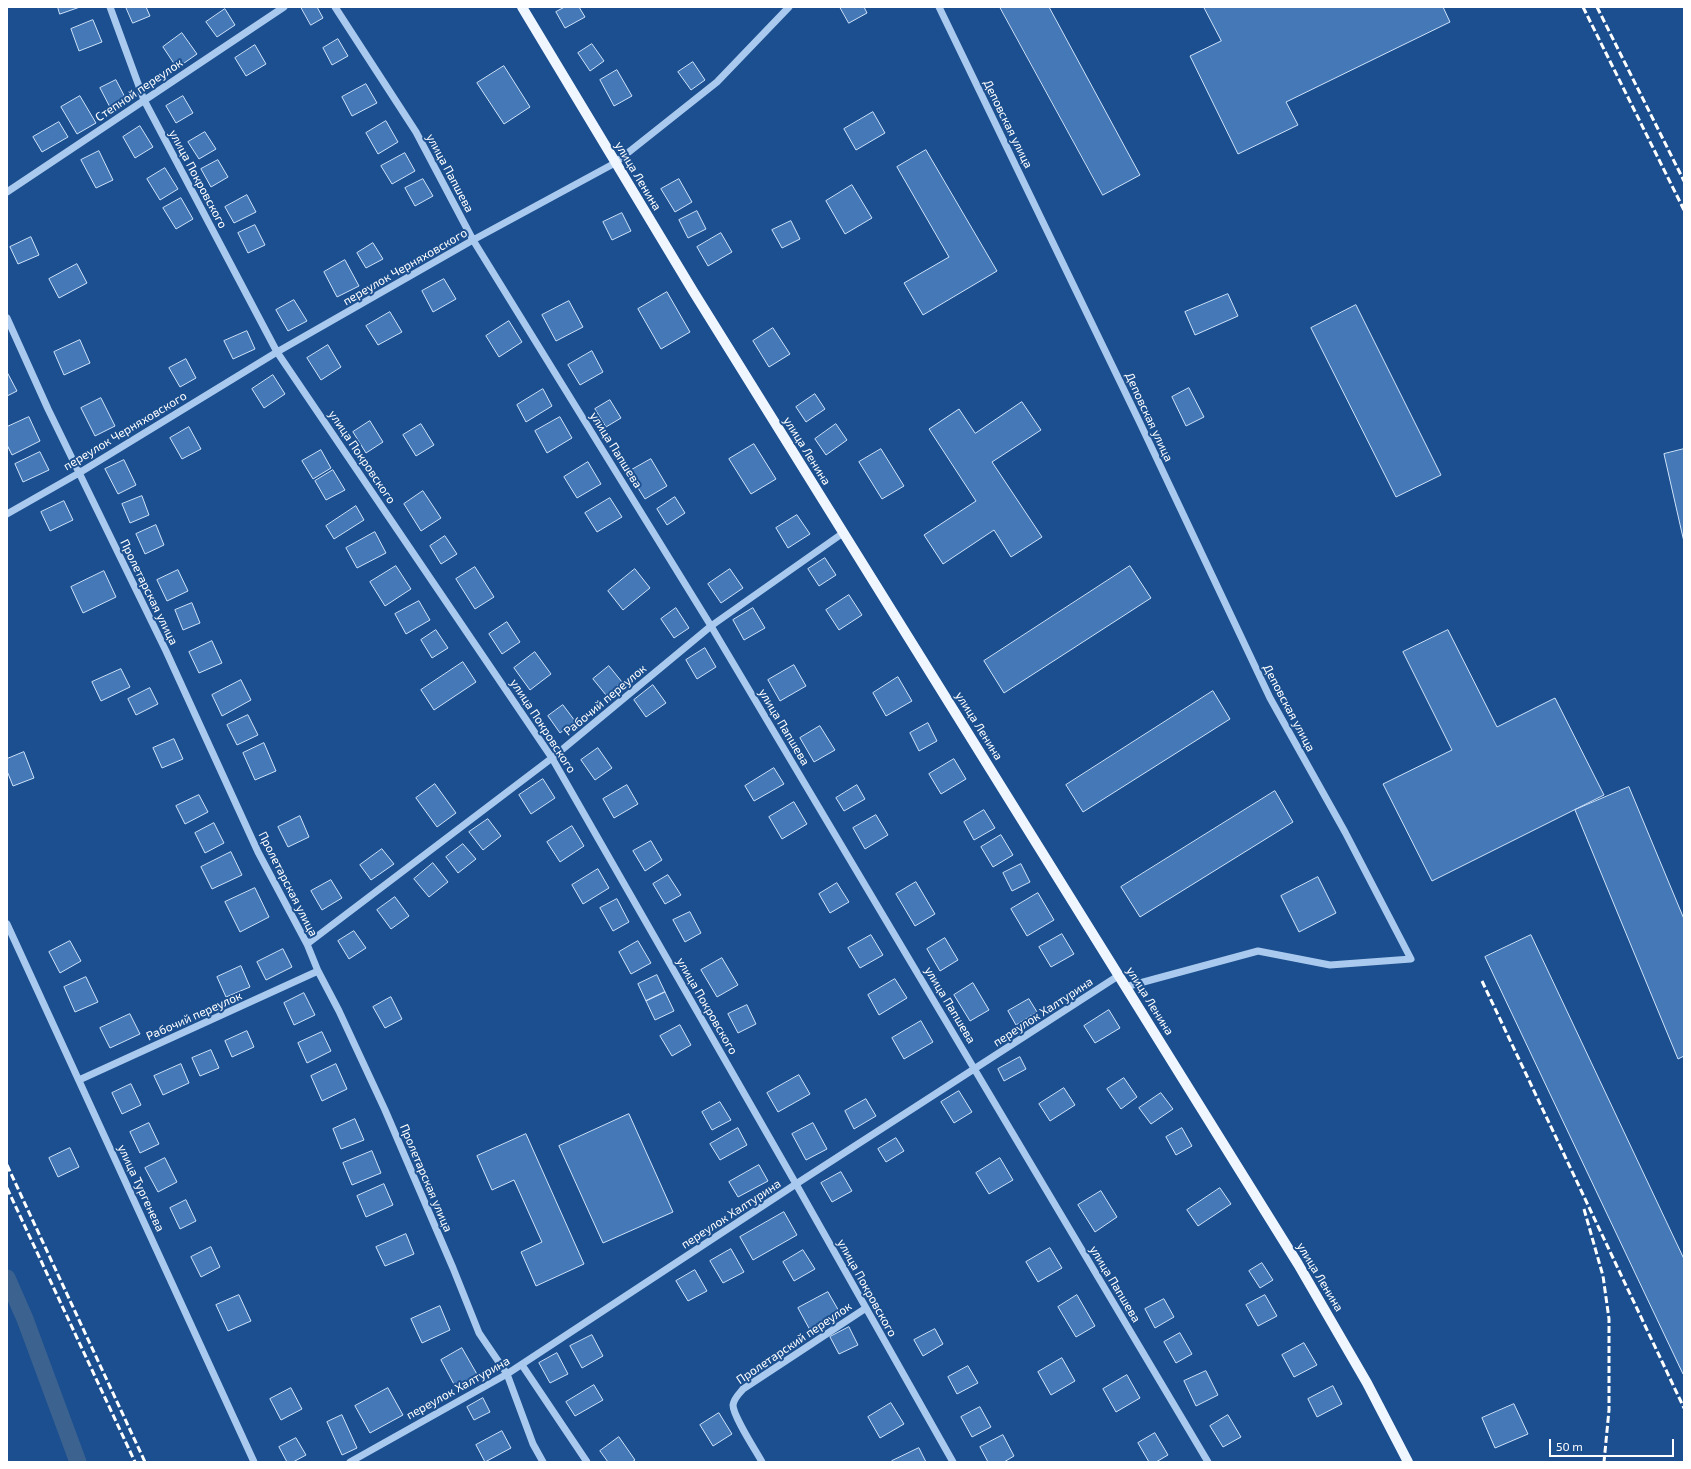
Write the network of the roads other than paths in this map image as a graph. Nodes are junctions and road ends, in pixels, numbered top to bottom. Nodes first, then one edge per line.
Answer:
1 (110, 7) edge
2 (284, 7) edge
3 (335, 7) edge
4 (522, 7) edge
5 (789, 7) edge
6 (940, 7) edge
7 (144, 100) junction
8 (615, 163) junction
9 (7, 192) edge
10 (473, 240) junction
11 (7, 318) edge
12 (277, 352) junction
13 (79, 472) junction
14 (7, 514) edge
15 (843, 533) junction
16 (711, 626) junction
17 (552, 758) junction
18 (7, 924) edge
19 (307, 944) junction
20 (318, 971) junction
21 (1118, 976) junction
22 (1125, 987) junction
23 (975, 1070) junction
24 (79, 1080) junction
25 (796, 1184) junction
26 (866, 1308) junction
27 (522, 1365) junction
28 (507, 1374) junction
29 (254, 1462) edge
30 (350, 1462) edge
31 (543, 1462) edge
32 (587, 1462) edge
33 (762, 1462) edge
34 (953, 1462) edge
35 (1208, 1462) edge
36 (1408, 1462) edge

1 - 7 street, улица Покровского
2 - 7 street, Степной переулок
3 - 10 street, улица Папшева
4 - 8 main road, улица Ленина
5 - 8 street, переулок Черняховского
6 - 22 street, Деповская улица
7 - 9 street, Степной переулок
7 - 12 street, улица Покровского
8 - 10 street, переулок Черняховского
8 - 15 main road, улица Ленина
10 - 12 street, переулок Черняховского
10 - 16 street, улица Папшева
11 - 13 street, Пролетарская улица
12 - 13 street, переулок Черняховского
12 - 17 street, улица Покровского
13 - 14 street, переулок Черняховского
13 - 19 street, Пролетарская улица
15 - 16 street, Рабочий переулок
15 - 21 main road, улица Ленина
16 - 17 street, Рабочий переулок
16 - 23 street, улица Папшева
17 - 19 street, Рабочий переулок
17 - 25 street, улица Покровского
18 - 24 street, улица Тургенева
19 - 20 street, Пролетарская улица
20 - 24 street, Рабочий переулок
20 - 28 street, Пролетарская улица
21 - 22 main road, улица Ленина
21 - 23 street, переулок Халтурина
22 - 36 main road, улица Ленина
23 - 25 street, переулок Халтурина
23 - 35 street, улица Папшева
24 - 29 street, улица Тургенева
25 - 26 street, улица Покровского
25 - 27 street, переулок Халтурина
26 - 33 street, Пролетарский переулок
26 - 34 street, улица Покровского
27 - 28 street, переулок Халтурина
27 - 32 street
28 - 30 street, переулок Халтурина
28 - 31 street, Пролетарская улица

